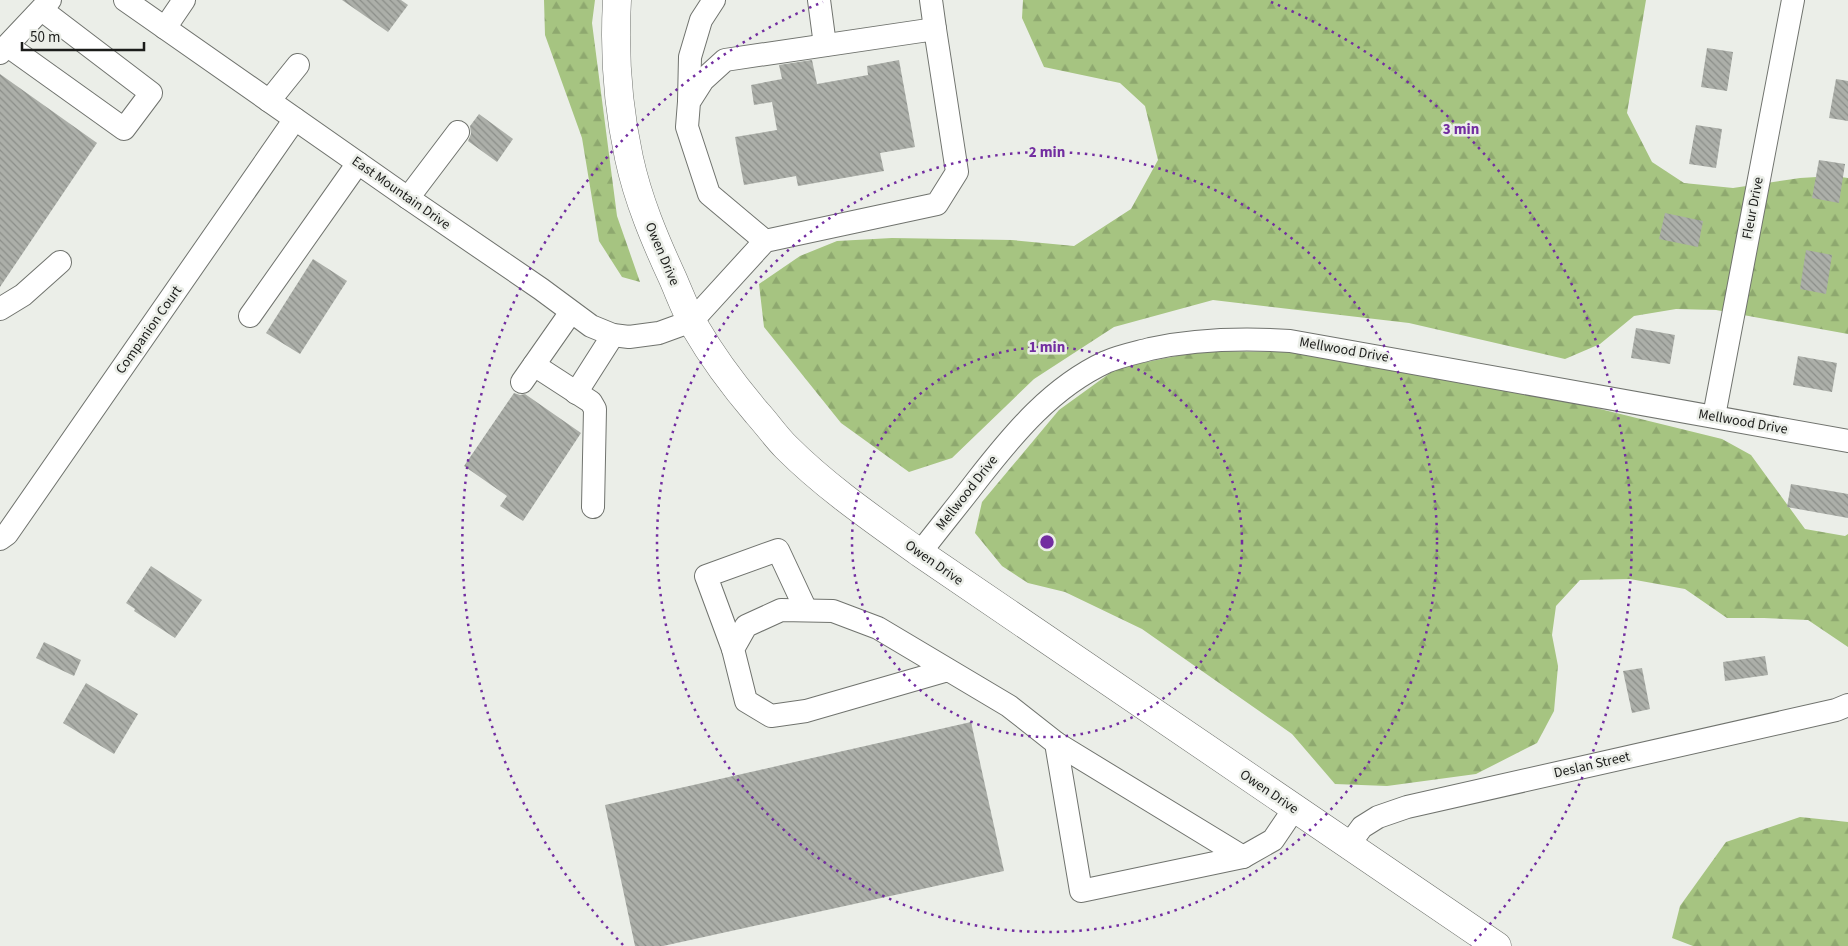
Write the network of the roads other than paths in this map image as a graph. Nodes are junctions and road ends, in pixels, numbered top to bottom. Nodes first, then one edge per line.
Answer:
1 (125, 0) edge
2 (184, 0) edge
3 (616, 0) edge
4 (714, 0) edge
5 (819, 0) edge
6 (931, 0) edge
7 (1793, 0) edge
8 (46, 5) edge
9 (165, 28) junction
10 (935, 29) junction
11 (826, 45) junction
12 (4, 49) edge
13 (298, 65) dead end
14 (269, 101) junction
15 (689, 102) junction
16 (296, 120) junction
17 (458, 132) dead end
18 (358, 163) junction
19 (408, 198) junction
20 (765, 241) junction
21 (60, 262) dead end
22 (0, 309) edge
23 (571, 312) junction
24 (250, 316) dead end
25 (692, 321) junction
26 (613, 335) junction
27 (576, 393) junction
28 (1714, 416) junction
29 (1848, 441) edge
30 (593, 508) dead end
31 (0, 539) edge
32 (920, 554) junction
33 (806, 610) junction
34 (733, 649) junction
35 (948, 670) junction
36 (1848, 705) edge
37 (1056, 743) junction
38 (1294, 809) junction
39 (1348, 846) junction
40 (1243, 857) junction
41 (1497, 946) edge

1 - 9 street, East Mountain Drive
2 - 9 street
3 - 25 main road, Owen Drive
4 - 15 street
5 - 11 street
6 - 10 street
7 - 28 street, Fleur Drive
8 - 12 street
8 - 12 street
9 - 14 street, East Mountain Drive
10 - 11 street
10 - 20 street
11 - 15 street
13 - 14 street
14 - 16 street, East Mountain Drive
15 - 20 street
16 - 18 street, East Mountain Drive
16 - 31 street, Companion Court
17 - 19 street
18 - 19 street, East Mountain Drive
18 - 24 street
19 - 23 street, East Mountain Drive
20 - 25 street
21 - 22 street
23 - 26 street, East Mountain Drive
23 - 27 street
25 - 26 street, East Mountain Drive
25 - 32 main road, Owen Drive
26 - 27 street
27 - 30 street
28 - 29 street, Mellwood Drive
28 - 32 street, Mellwood Drive
32 - 38 main road, Owen Drive
33 - 34 street
33 - 34 street
33 - 35 street
34 - 35 street
35 - 37 street
36 - 39 street, Deslan Street
37 - 40 street
37 - 40 street
38 - 39 main road, Owen Drive
38 - 40 street
39 - 41 main road, Owen Drive

